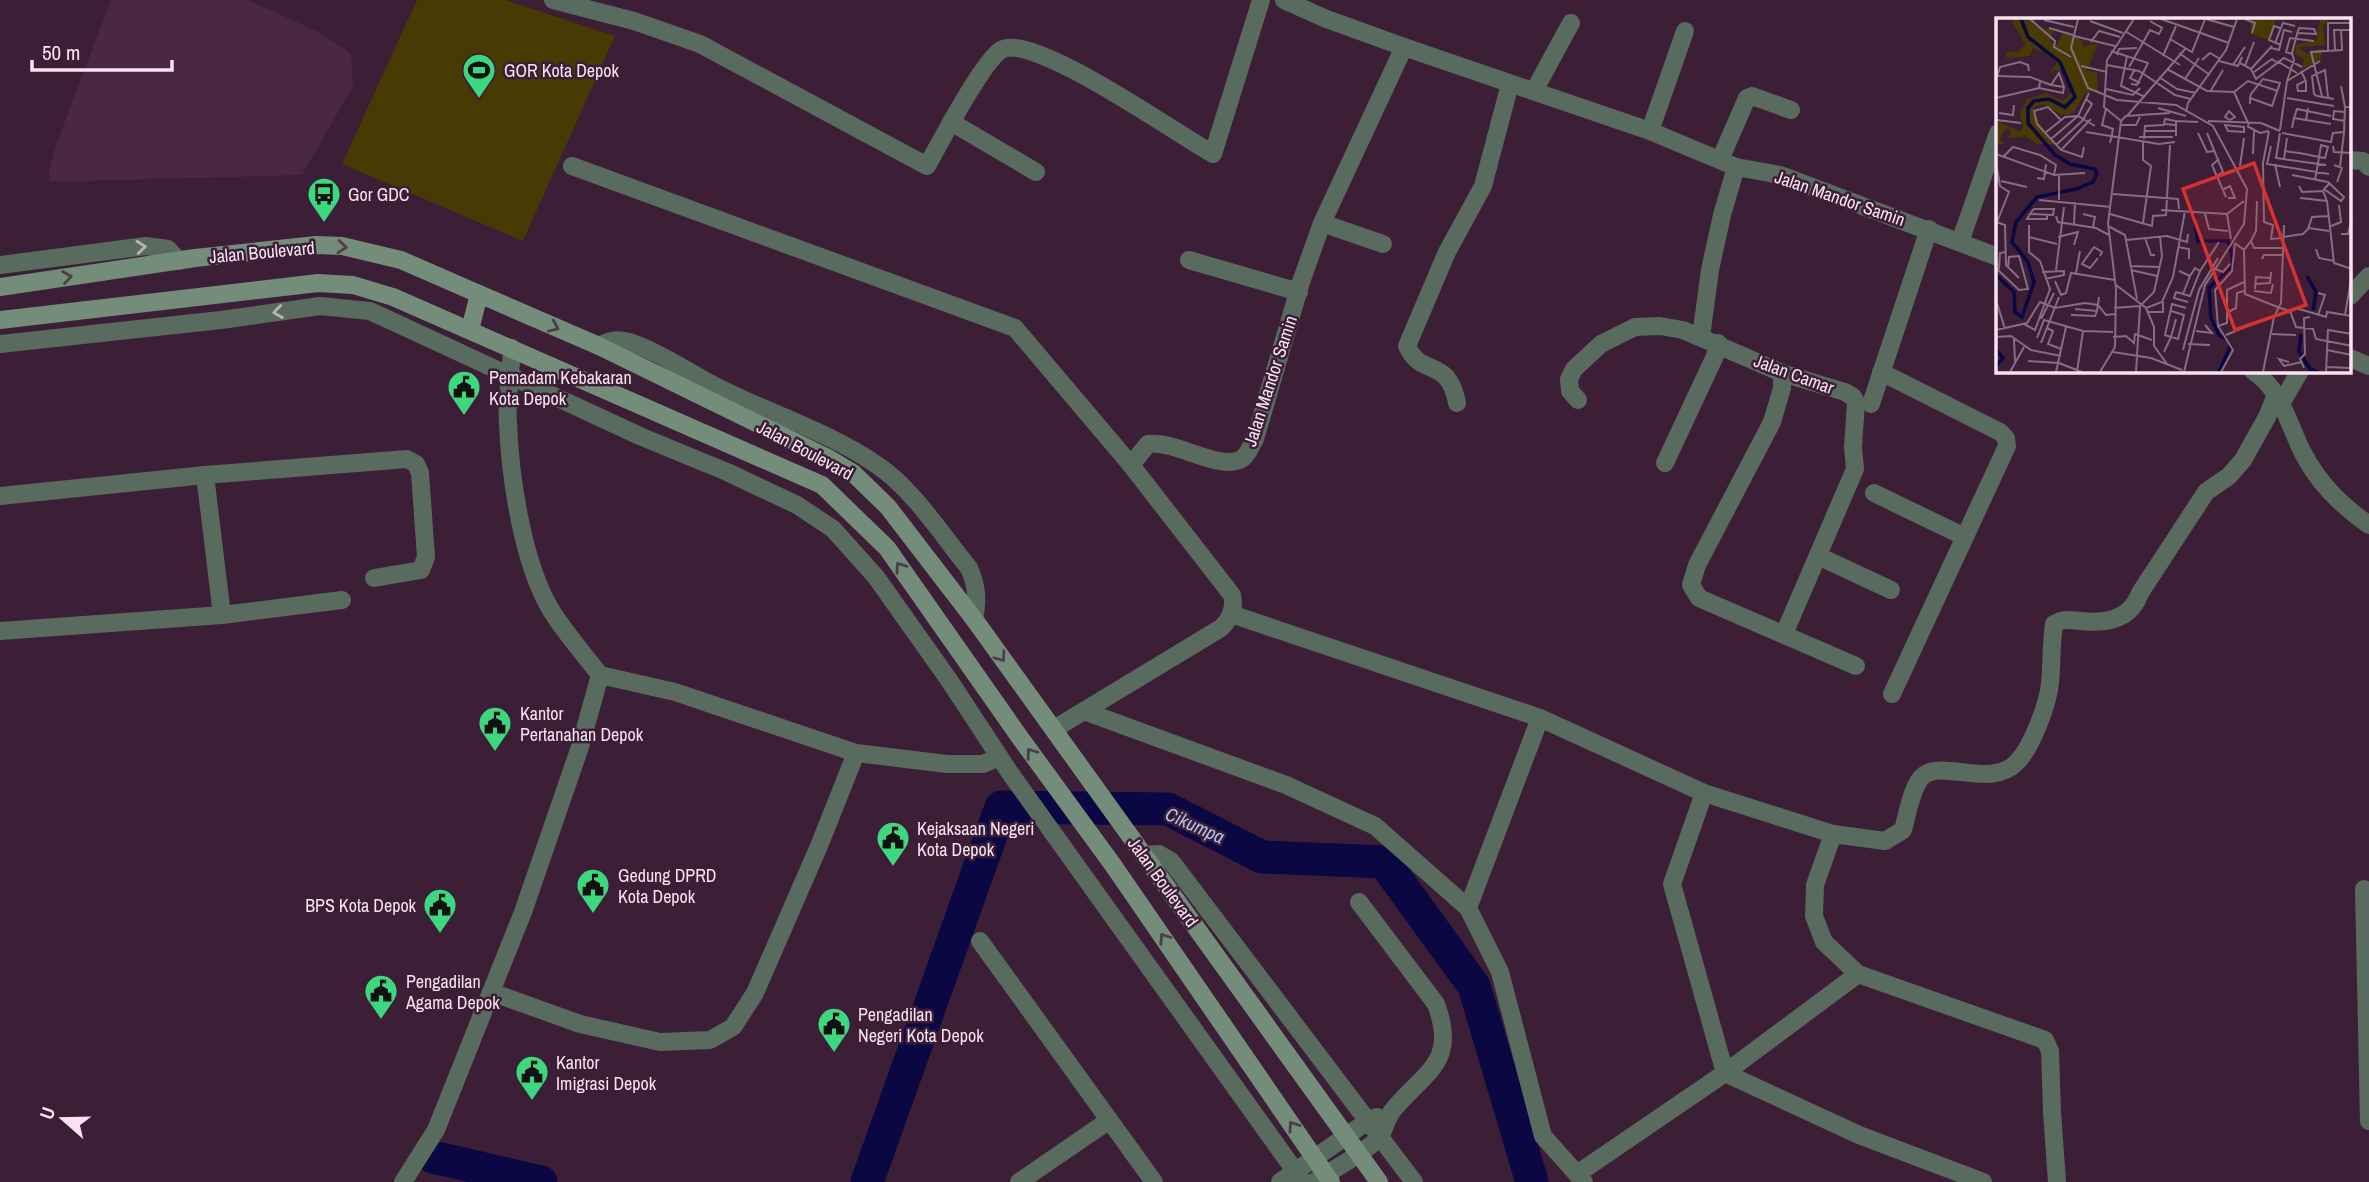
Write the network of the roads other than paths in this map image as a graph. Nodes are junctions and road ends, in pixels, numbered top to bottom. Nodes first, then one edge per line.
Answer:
1 (553, 0) edge
2 (1261, 0) edge
3 (1283, 0) edge
4 (598, 6) edge
5 (1571, 23) dead end
6 (1685, 32) dead end
7 (1404, 47) junction
8 (1510, 84) junction
9 (1534, 92) junction
10 (1791, 110) dead end
11 (951, 122) junction
12 (1650, 131) junction
13 (1996, 139) edge
14 (1728, 163) junction
15 (572, 166) dead end
16 (1036, 172) dead end
17 (1322, 223) junction
18 (1929, 229) junction
19 (1960, 242) junction
20 (1383, 244) dead end
21 (1996, 256) edge
22 (1189, 260) dead end
23 (178, 261) junction
24 (0, 265) edge
25 (2369, 276) edge
26 (0, 288) edge
27 (1298, 292) junction
28 (480, 294) junction
29 (2352, 294) edge
30 (0, 320) edge
31 (470, 330) junction
32 (1709, 340) junction
33 (0, 344) edge
34 (599, 346) junction
35 (512, 348) junction
36 (2352, 359) edge
37 (2369, 366) edge
38 (1881, 372) junction
39 (1782, 373) junction
40 (2256, 373) edge
41 (2298, 373) edge
42 (510, 376) junction
43 (2279, 399) junction
44 (1578, 400) dead end
45 (1457, 403) dead end
46 (1871, 404) dead end
47 (1665, 463) dead end
48 (1131, 465) junction
49 (205, 475) junction
50 (1874, 494) dead end
51 (0, 496) edge
52 (2369, 524) edge
53 (1965, 537) junction
54 (1818, 556) junction
55 (374, 578) dead end
56 (1891, 590) dead end
57 (342, 600) dead end
58 (1231, 614) junction
59 (222, 615) junction
60 (974, 619) junction
61 (0, 631) edge
62 (1784, 634) junction
63 (1856, 666) dead end
64 (600, 675) junction
65 (1892, 694) dead end
66 (1084, 711) junction
67 (1540, 718) junction
68 (1054, 729) junction
69 (856, 753) junction
70 (999, 757) junction
71 (1704, 793) junction
72 (1833, 834) junction
73 (1140, 851) junction
74 (1113, 865) junction
75 (2364, 889) dead end
76 (1359, 902) dead end
77 (1468, 908) junction
78 (980, 941) dead end
79 (1858, 974) junction
80 (491, 992) junction
81 (1725, 1073) junction
82 (1391, 1112) junction
83 (1108, 1121) junction
84 (1368, 1121) junction
85 (2369, 1121) edge
86 (1345, 1137) junction
87 (1380, 1137) junction
88 (1358, 1154) junction
89 (1314, 1157) junction
90 (1299, 1176) edge
91 (1580, 1178) edge
92 (1324, 1179) edge
93 (403, 1182) edge
94 (1019, 1182) edge
95 (1154, 1182) edge
96 (1280, 1182) edge
97 (1380, 1182) edge
98 (1414, 1182) edge
99 (1983, 1182) edge
100 (2057, 1182) edge

1 - 4 street
2 - 11 street
3 - 7 street, Jalan Mandor Samin
4 - 11 street
5 - 9 street
6 - 12 street
7 - 8 street, Jalan Mandor Samin
7 - 17 street, Jalan Mandor Samin
8 - 9 street, Jalan Mandor Samin
8 - 45 street
9 - 12 street, Jalan Mandor Samin
10 - 14 street
11 - 16 street
12 - 14 street, Jalan Mandor Samin
13 - 19 street
14 - 18 street, Jalan Mandor Samin
14 - 32 street
15 - 48 street
17 - 20 street
17 - 27 street, Jalan Mandor Samin
18 - 19 street, Jalan Mandor Samin
18 - 38 street
19 - 21 street, Jalan Mandor Samin
22 - 27 street
24 -> 23 street
26 -> 23 main road, Jalan Boulevard
23 -> 28 main road, Jalan Boulevard
25 - 29 street
27 - 48 street, Jalan Mandor Samin
28 - 31 main road
28 -> 34 main road, Jalan Boulevard
30 - 31 main road, Jalan Boulevard
31 - 35 main road, Jalan Boulevard
32 - 39 street, Jalan Camar
32 - 44 street, Jalan Camar
32 - 47 street
42 -> 33 street
34 - 60 main road, Jalan Boulevard
34 - 60 street
35 - 42 street
74 -> 35 main road, Jalan Boulevard
36 - 37 street
38 - 46 street
38 - 53 street
39 - 54 street, Jalan Camar
39 - 62 street
40 - 43 street
41 - 43 street
42 - 64 street
42 - 70 street
43 - 52 street
43 - 72 street
48 - 58 street
49 - 51 street
49 - 55 street
49 - 59 street
50 - 53 street
53 - 65 street
54 - 56 street
54 - 62 street, Jalan Camar
57 - 59 street
58 - 66 street
58 - 67 street
59 - 61 street
60 -> 68 main road, Jalan Boulevard
62 - 63 street
64 - 69 street
64 - 80 street
66 - 68 street
66 - 77 street
67 - 71 street
67 - 77 street
68 - 73 main road, Jalan Boulevard
69 - 70 street
69 - 80 street
70 - 90 street
71 - 72 street
71 - 81 street
72 - 79 street
73 - 74 main road
73 - 84 street
73 - 86 main road, Jalan Boulevard
89 -> 74 main road, Jalan Boulevard
75 - 85 street
76 - 82 street
77 - 91 street
78 - 83 street
79 - 81 street
79 - 100 street
80 - 93 street
81 - 91 street
81 - 99 street
82 - 84 street
82 - 87 street
83 - 94 street
83 - 95 street
84 - 86 street
84 - 87 street
86 - 88 main road, Jalan Boulevard
86 - 89 street
87 - 88 street
87 - 98 street
88 - 92 street
88 - 97 main road, Jalan Boulevard
89 - 90 street
89 - 92 main road, Jalan Boulevard
90 - 96 street

